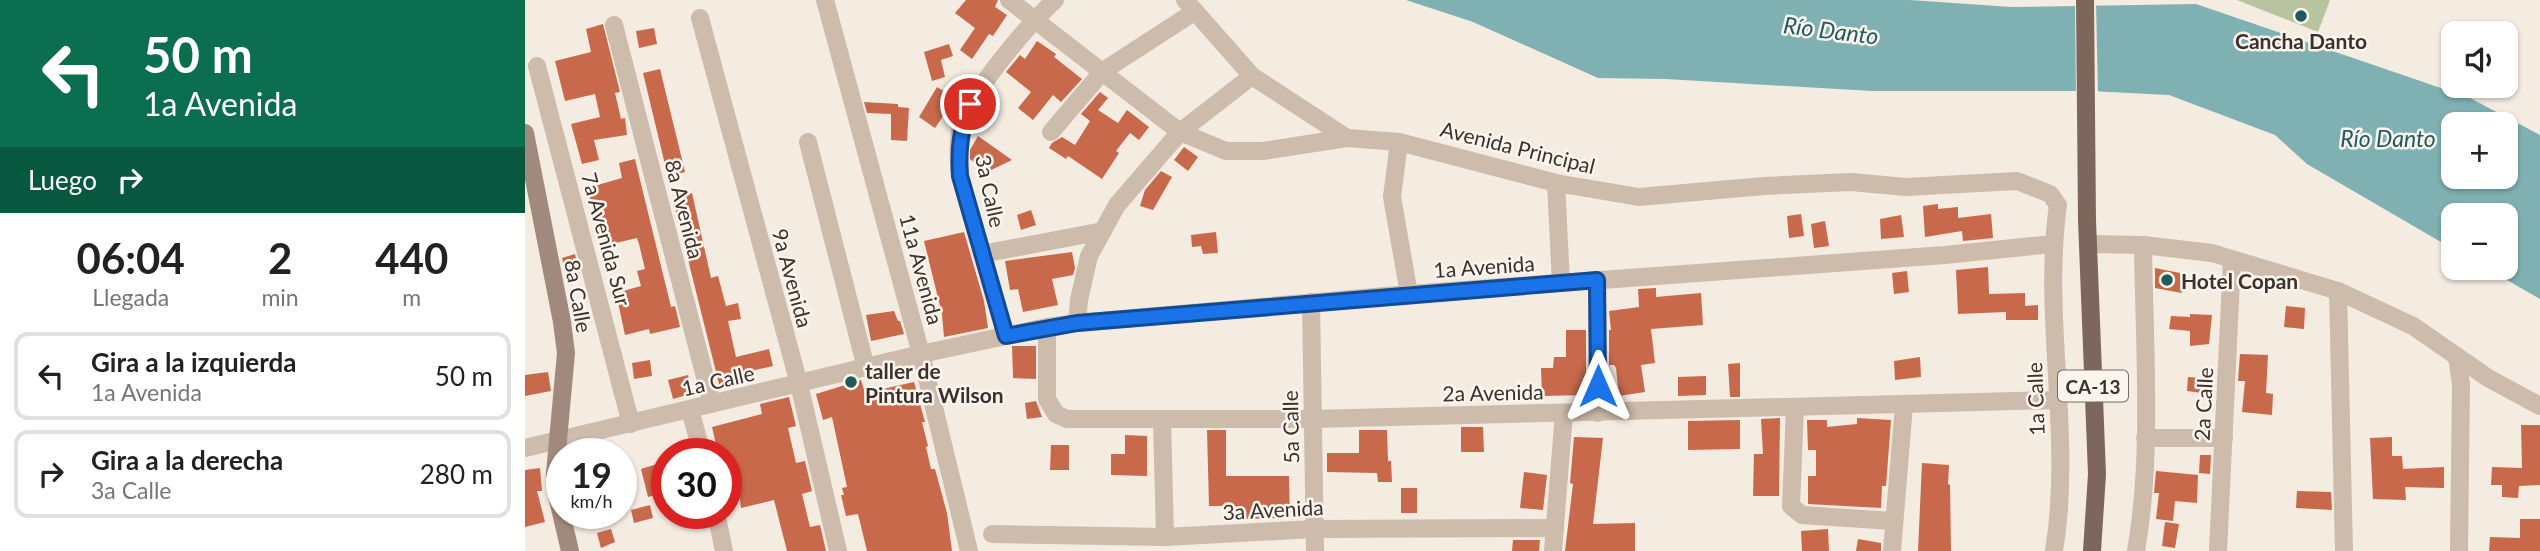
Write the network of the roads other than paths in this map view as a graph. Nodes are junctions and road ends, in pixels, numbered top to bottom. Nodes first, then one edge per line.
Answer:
1 (825, 0) edge
2 (1009, 0) edge
3 (1055, 0) edge
4 (2085, 0) edge
5 (1189, 6) edge
6 (699, 18) dead end
7 (1033, 20) junction
8 (614, 25) dead end
9 (537, 66) dead end
10 (1103, 71) junction
11 (1252, 76) junction
12 (1051, 132) dead end
13 (1180, 132) junction
14 (525, 133) edge
15 (1347, 138) junction
16 (808, 142) dead end
17 (1399, 142) junction
18 (1556, 183) junction
19 (2058, 205) joint
20 (1103, 231) junction
21 (2052, 244) junction
22 (2088, 244) junction
23 (2143, 245) junction
24 (982, 254) junction
25 (2232, 260) junction
26 (1597, 280) junction
27 (1561, 283) junction
28 (2338, 291) junction
29 (1409, 294) junction
30 (1311, 302) junction
31 (1077, 323) junction
32 (1047, 327) junction
33 (1006, 336) junction
34 (921, 354) junction
35 (2457, 356) junction
36 (866, 368) junction
37 (799, 384) junction
38 (2058, 400) junction
39 (712, 404) junction
40 (1904, 405) junction
41 (2540, 406) edge
42 (1795, 408) junction
43 (690, 410) junction
44 (1565, 413) junction
45 (1598, 413) junction
46 (1313, 418) junction
47 (1163, 419) junction
48 (631, 424) junction
49 (559, 438) edge
50 (572, 438) edge
51 (698, 438) edge
52 (2145, 438) junction
53 (2224, 438) junction
54 (546, 444) edge
55 (525, 448) edge
56 (1893, 521) junction
57 (1555, 528) junction
58 (565, 529) edge
59 (720, 529) edge
60 (1314, 529) junction
61 (992, 534) dead end
62 (1165, 537) junction
63 (570, 551) edge
64 (725, 551) edge
65 (838, 551) edge
66 (969, 551) edge
67 (1315, 551) edge
68 (1553, 551) edge
69 (1892, 551) edge
70 (2054, 551) edge
71 (2092, 551) edge
72 (2136, 551) edge
73 (2218, 551) edge
74 (2344, 551) edge
75 (2459, 551) edge

1 - 34 street, 11a Avenida
2 - 7 street, Avenida Principal
3 - 7 street, 3a Calle
4 - 22 main road, CA-13
5 - 10 street
5 - 11 street
6 - 37 street, 9a Avenida
7 - 10 street, Avenida Principal
7 - 24 street, 3a Calle
8 - 39 street, 8a Avenida
9 - 48 street, 7a Avenida Sur
10 - 12 street
10 - 13 street, Avenida Principal
11 - 13 street
11 - 15 street
13 - 15 street, Avenida Principal
13 - 20 street
14 - 49 street, 8a Calle
15 - 17 street, Avenida Principal
16 - 36 street
17 - 18 street, Avenida Principal
17 - 29 street
18 - 19 street, Avenida Principal
18 - 27 street
19 - 21 street, 1a Calle
20 - 24 street
20 - 31 street
21 - 26 street, 1a Avenida
21 - 38 street, 1a Calle
22 - 23 street
22 - 71 main road, CA-13
23 - 25 street
23 - 52 street
24 - 33 street, 3a Calle
25 - 28 street
25 - 53 street, 2a Calle
26 - 27 street, 1a Avenida
26 - 45 street
27 - 29 street, 1a Avenida
28 - 35 street
28 - 74 street
29 - 30 street, 1a Avenida
30 - 31 street, 1a Avenida
30 - 46 street, 5a Calle
31 - 32 street, 1a Avenida
32 - 33 street, 1a Avenida
32 - 47 street, 2a Avenida
33 - 34 street, 1a Avenida
34 - 36 street, 1a Calle
34 - 66 street, 11a Avenida
35 - 41 street
35 - 75 street
36 - 37 street, 1a Calle
37 - 39 street, 1a Calle
37 - 65 street, 9a Avenida
38 - 40 street, 2a Avenida
38 - 70 street, 1a Calle
39 - 43 street, 1a Calle
40 - 42 street, 2a Avenida
40 - 56 street
42 - 45 street, 2a Avenida
42 - 56 street
43 - 48 street, 1a Calle
43 - 51 street
44 - 45 street, 2a Avenida
44 - 46 street, 2a Avenida
44 - 57 street
46 - 47 street, 2a Avenida
46 - 60 street, 5a Calle
47 - 62 street
48 - 50 street, 1a Calle
52 - 53 street
52 - 72 street
53 - 73 street, 2a Calle
54 - 55 street, 1a Calle
56 - 69 street
57 - 60 street, 3a Avenida
57 - 68 street
58 - 63 street, 8a Calle
59 - 64 street
60 - 62 street, 3a Avenida
60 - 67 street, 5a Calle
61 - 62 street, 3a Avenida

